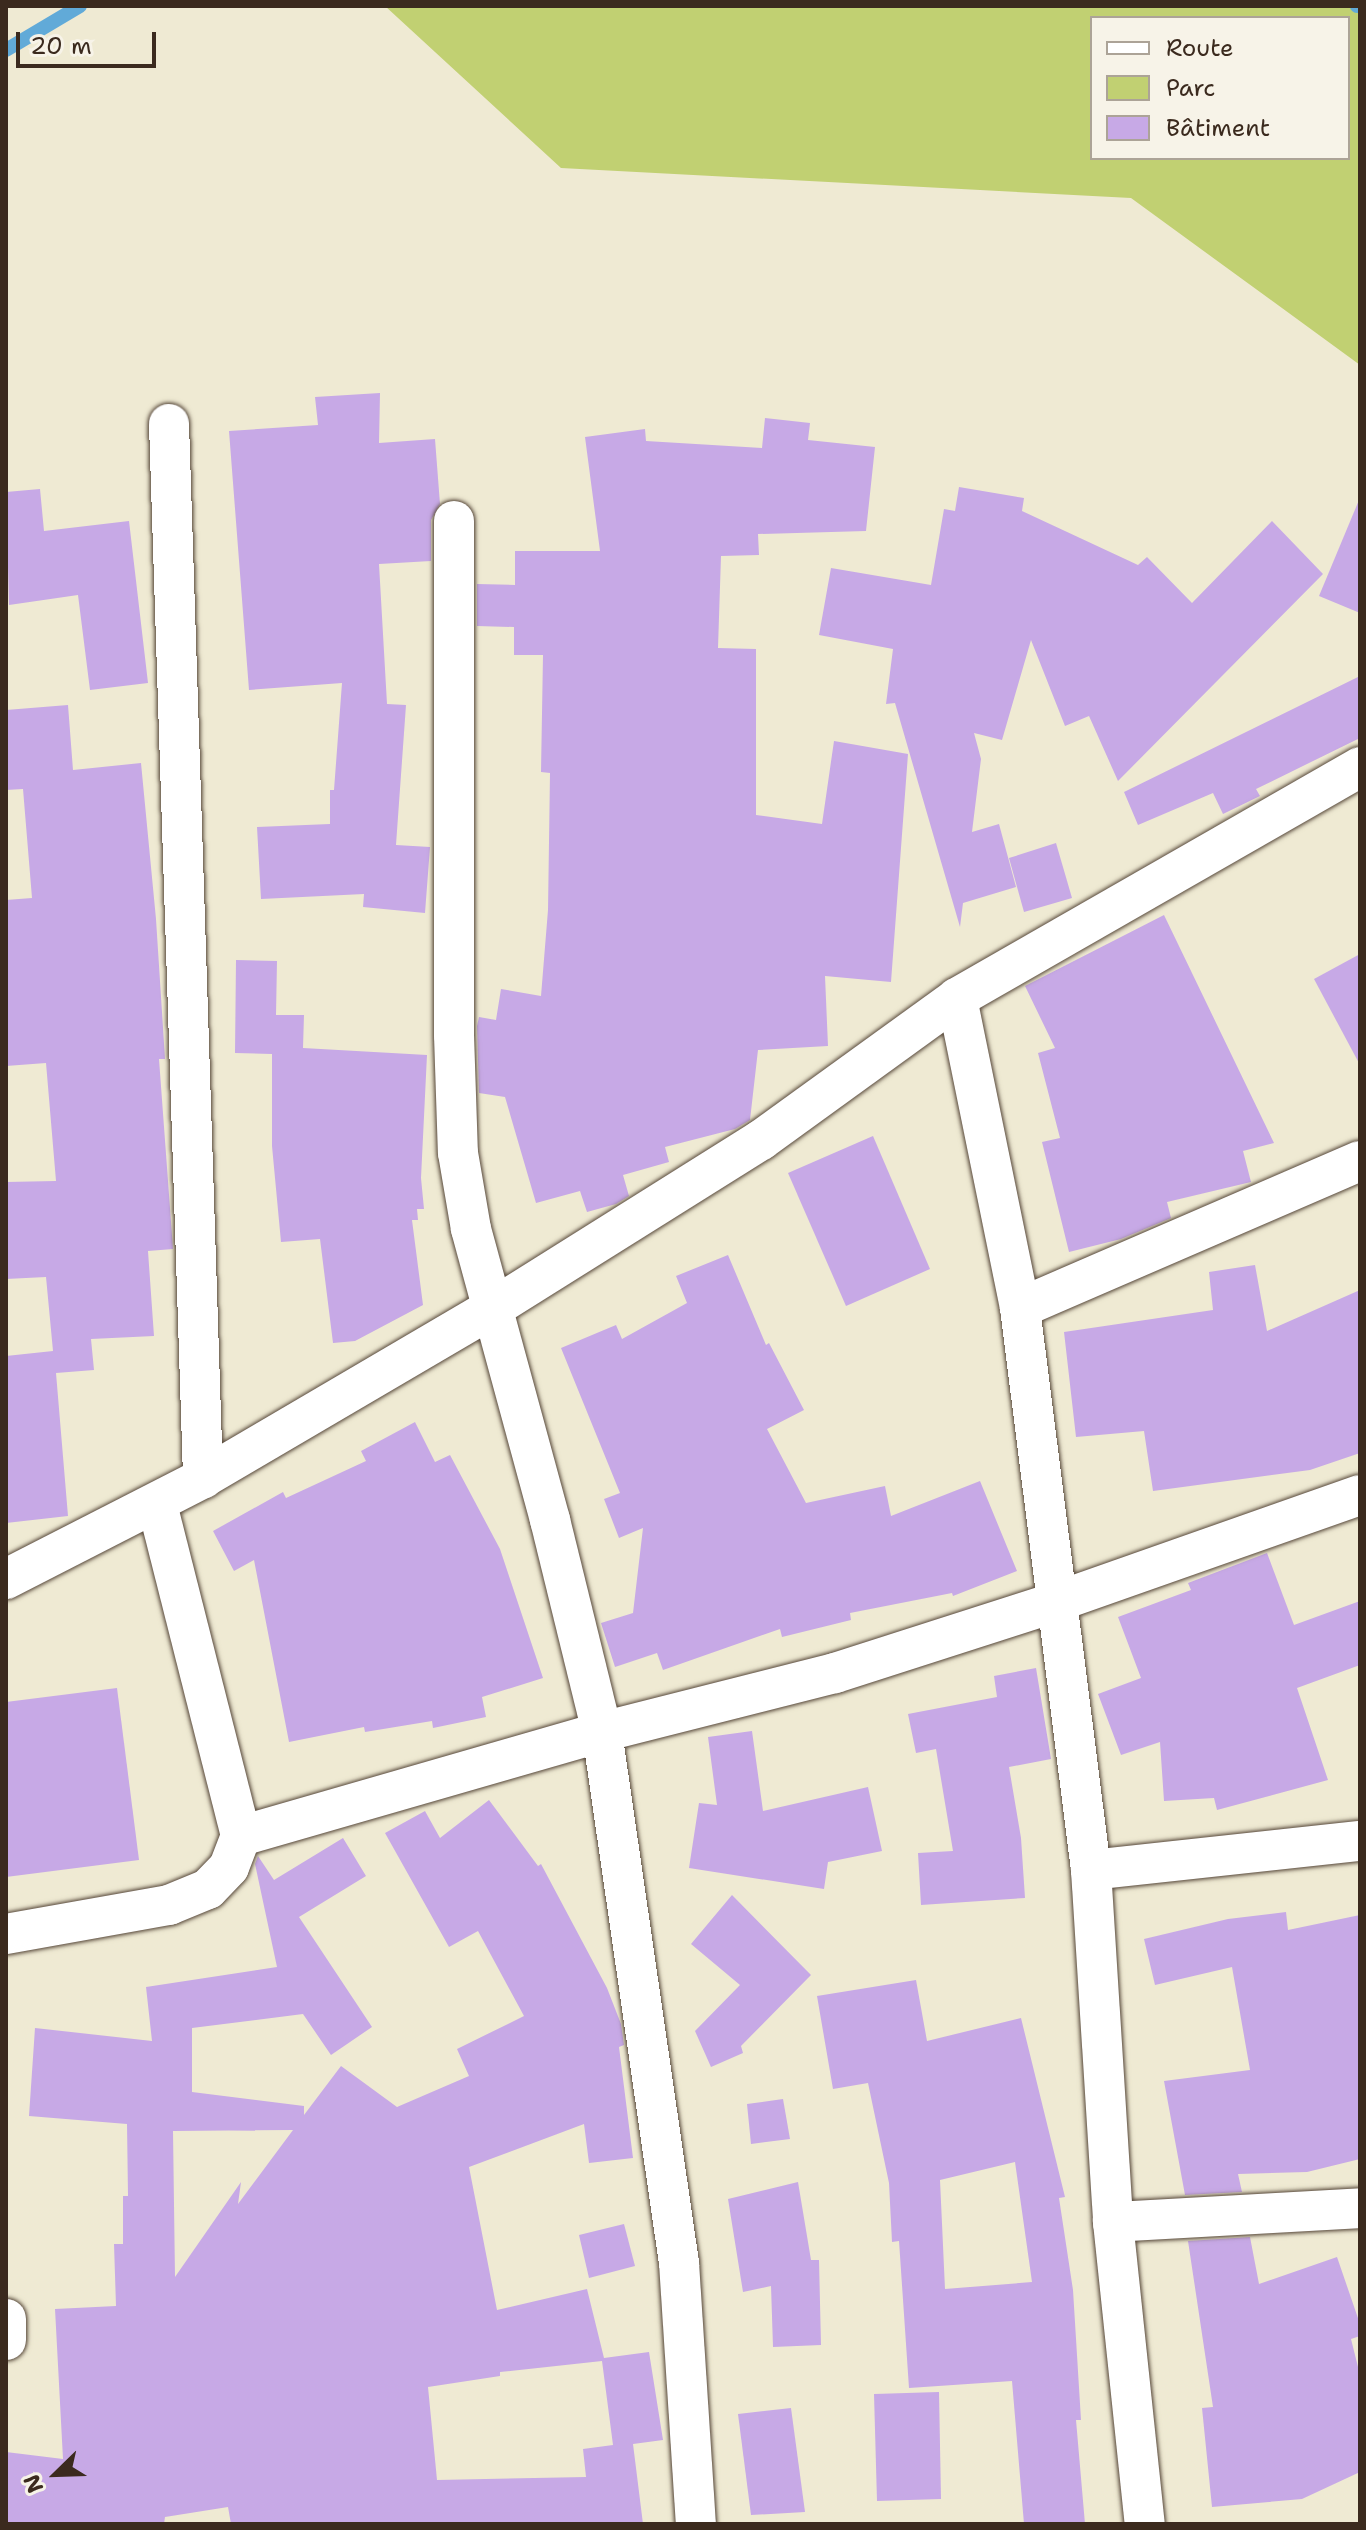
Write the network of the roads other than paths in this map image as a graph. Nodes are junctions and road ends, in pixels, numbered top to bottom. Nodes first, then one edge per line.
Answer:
1 (169, 424) dead end
2 (454, 521) dead end
3 (1360, 767) edge
4 (957, 998) junction
5 (1360, 1161) edge
6 (493, 1308) junction
7 (1020, 1308) junction
8 (203, 1478) junction
9 (1360, 1495) edge
10 (157, 1503) junction
11 (6, 1579) edge
12 (1056, 1602) junction
13 (602, 1732) junction
14 (241, 1836) junction
15 (1360, 1841) edge
16 (1091, 1870) junction
17 (6, 1934) edge
18 (1360, 2208) edge
19 (1113, 2222) junction
20 (6, 2319) edge
21 (6, 2340) edge
22 (696, 2524) edge
23 (1145, 2524) edge

1 - 8 street
2 - 6 street
3 - 4 street
4 - 6 street
4 - 7 street
5 - 7 street
6 - 8 street
6 - 13 street
7 - 12 street
8 - 10 street
9 - 12 street
10 - 11 street
10 - 14 street
12 - 13 street
12 - 16 street
13 - 14 street
13 - 22 street
14 - 17 street
15 - 16 street
16 - 19 street
18 - 19 street
19 - 23 street
20 - 21 street

